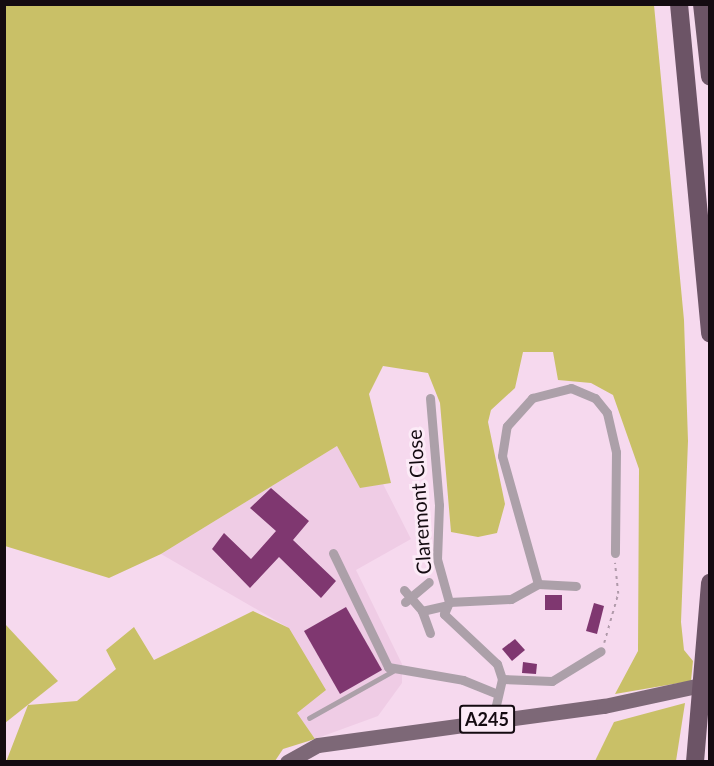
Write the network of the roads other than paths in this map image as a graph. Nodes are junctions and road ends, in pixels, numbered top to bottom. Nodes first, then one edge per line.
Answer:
1 (679, 4) edge
2 (702, 4) edge
3 (710, 77) edge
4 (710, 334) edge
5 (429, 398) dead end
6 (333, 553) dead end
7 (615, 554) road end
8 (429, 582) dead end
9 (710, 583) edge
10 (538, 584) junction
11 (576, 586) dead end
12 (448, 604) junction
13 (422, 611) junction
14 (430, 633) dead end
15 (601, 651) road end
16 (393, 671) junction
17 (708, 676) edge
18 (502, 679) junction
19 (496, 693) junction
20 (309, 718) dead end
21 (493, 718) junction
22 (286, 762) edge
23 (695, 762) edge

1 - 4 highway
2 - 3 highway
5 - 12 street, Claremont Close
6 - 16 street
7 - 10 street
8 - 13 street
9 - 17 highway
10 - 11 street
10 - 12 street
12 - 13 street
12 - 18 street, Claremont Close
13 - 14 street
15 - 18 street
16 - 19 street
16 - 20 lane
17 - 21 main road, A245
17 - 23 highway
18 - 19 street
19 - 21 street
21 - 22 main road, A245

